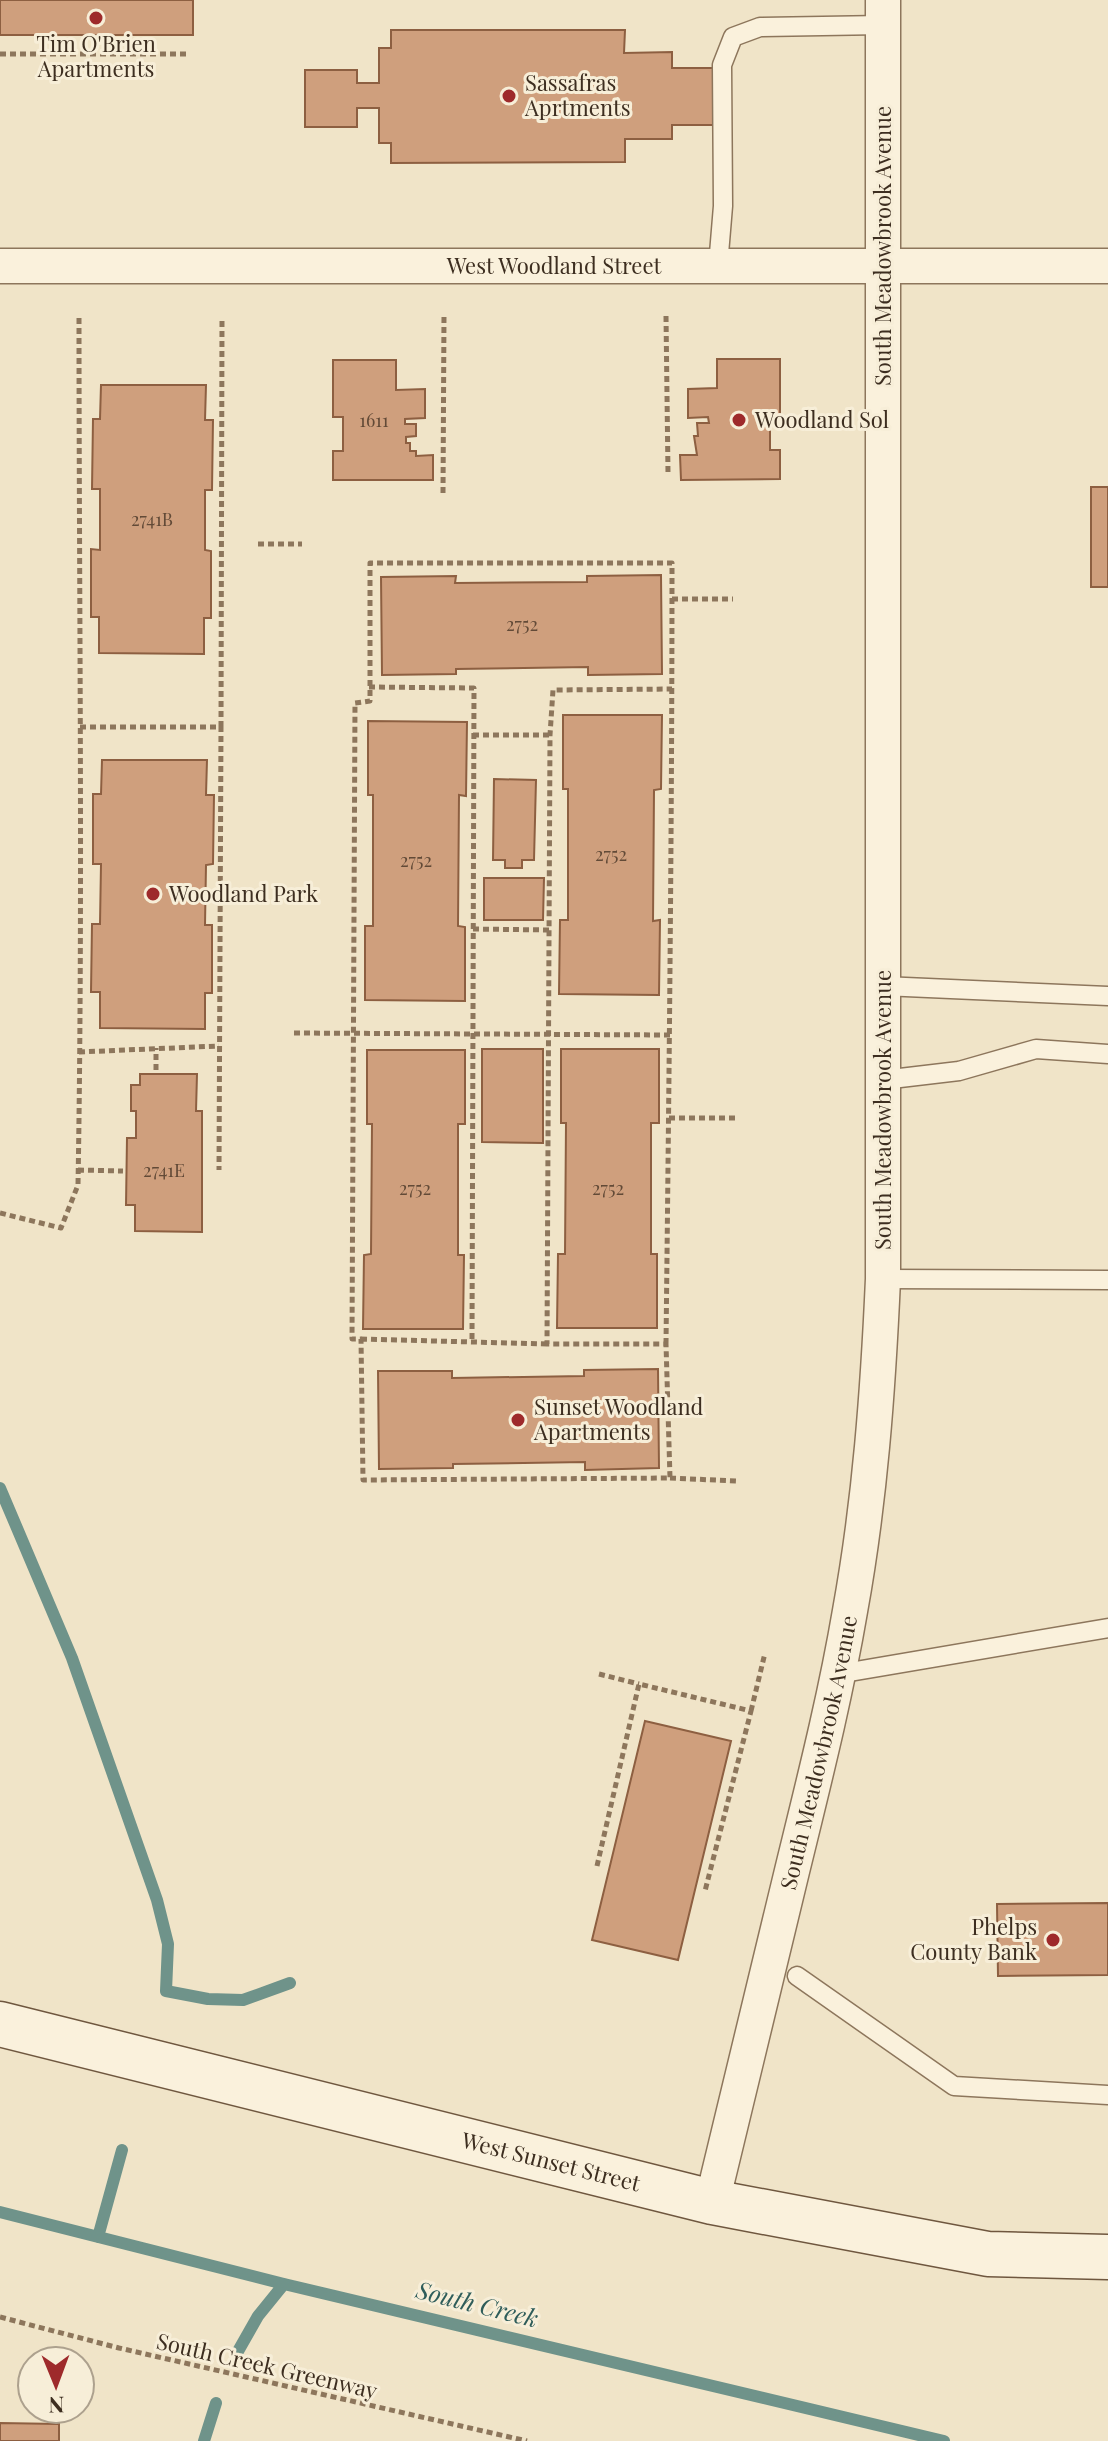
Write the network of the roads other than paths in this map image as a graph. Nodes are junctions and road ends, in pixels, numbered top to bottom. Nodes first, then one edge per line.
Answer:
1 (883, 12) edge
2 (0, 266) edge
3 (718, 266) junction
4 (883, 266) junction
5 (1108, 266) edge
6 (883, 986) junction
7 (1108, 996) edge
8 (1108, 1054) edge
9 (883, 1080) junction
10 (883, 1279) junction
11 (1108, 1280) edge
12 (1108, 1628) edge
13 (838, 1674) junction
14 (797, 1976) dead end
15 (0, 2024) edge
16 (1108, 2095) edge
17 (712, 2202) junction
18 (1108, 2257) edge

1 - 3 lane
1 - 4 street, South Meadowbrook Avenue
2 - 3 street, West Woodland Street
3 - 4 street, West Woodland Street
4 - 5 street, West Woodland Street
4 - 6 street, South Meadowbrook Avenue
6 - 7 lane
6 - 9 street, South Meadowbrook Avenue
8 - 9 lane
9 - 10 street, South Meadowbrook Avenue
10 - 11 lane
10 - 13 street, South Meadowbrook Avenue
12 - 13 lane
13 - 17 street, South Meadowbrook Avenue
14 - 16 lane
15 - 17 main road, West Sunset Street
17 - 18 main road, West Sunset Street

